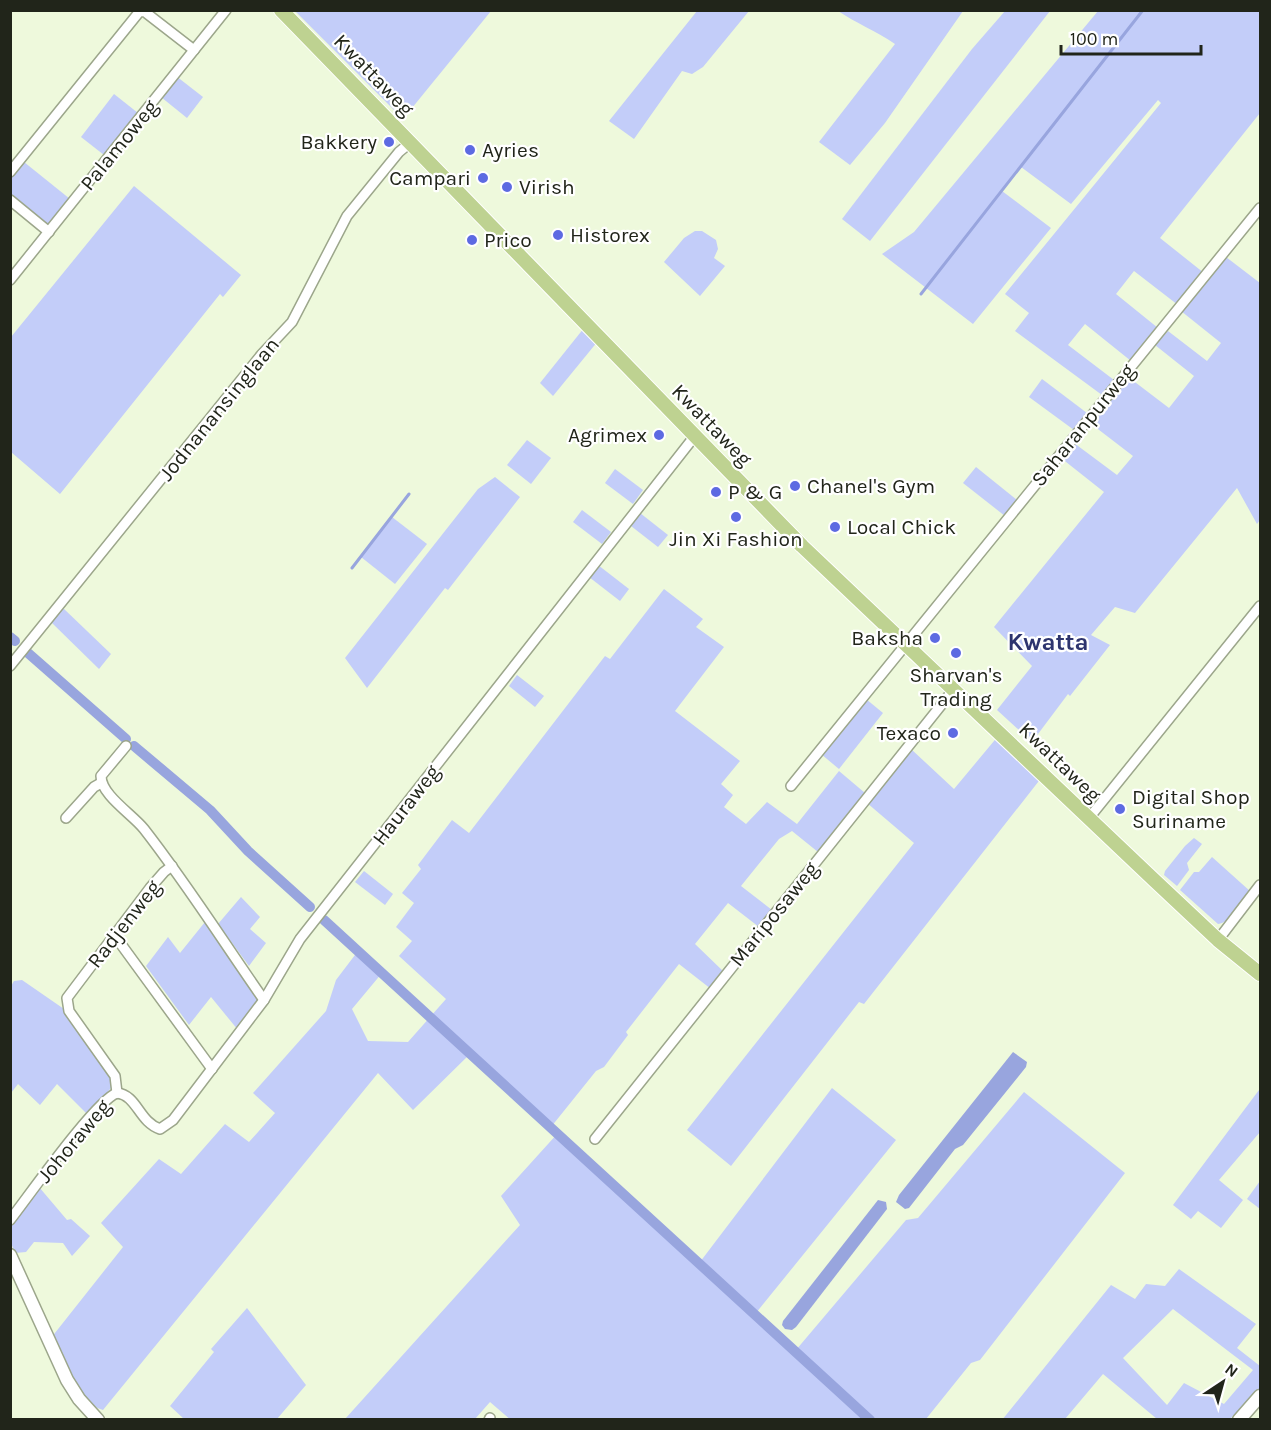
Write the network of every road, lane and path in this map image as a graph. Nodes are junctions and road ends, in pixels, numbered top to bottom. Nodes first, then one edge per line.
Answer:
1 (226, 10) edge
2 (281, 10) edge
3 (194, 50) junction
4 (411, 142) junction
5 (10, 172) edge
6 (10, 200) edge
7 (1260, 208) edge
8 (49, 232) junction
9 (10, 280) edge
10 (694, 437) junction
11 (1260, 606) edge
12 (906, 644) junction
13 (10, 666) edge
14 (954, 689) junction
15 (126, 746) dead end
16 (101, 783) junction
17 (791, 786) dead end
18 (66, 818) dead end
19 (1089, 818) junction
20 (172, 866) junction
21 (1260, 885) edge
22 (115, 936) junction
23 (1218, 940) junction
24 (1260, 974) edge
25 (264, 1000) junction
26 (212, 1069) junction
27 (117, 1093) junction
28 (595, 1139) dead end
29 (10, 1220) edge
30 (10, 1255) edge
31 (1260, 1396) edge
32 (99, 1419) edge
33 (1239, 1419) edge

1 - 3 street, Palamoweg
2 - 4 main road, Kwattaweg
3 - 5 street
3 - 8 street, Palamoweg
4 - 10 main road, Kwattaweg
4 - 13 street, Jodnanansinglaan
6 - 8 street
7 - 12 street, Saharanpurweg
8 - 9 street, Palamoweg
10 - 12 main road, Kwattaweg
10 - 25 street, Hauraweg
11 - 19 street
12 - 14 main road, Kwattaweg
12 - 17 street, Saharanpurweg
14 - 19 main road, Kwattaweg
14 - 28 street, Mariposaweg
15 - 16 street
16 - 18 street
16 - 20 street
19 - 23 main road, Kwattaweg
20 - 22 street, Radjenweg
20 - 25 street, Radjenweg
21 - 23 street
22 - 26 street
22 - 27 street, Radjenweg
23 - 24 main road, Kwattaweg
25 - 26 street, Hauraweg
26 - 27 street, Hauraweg
27 - 29 street, Johoraweg
30 - 32 street
31 - 33 street

